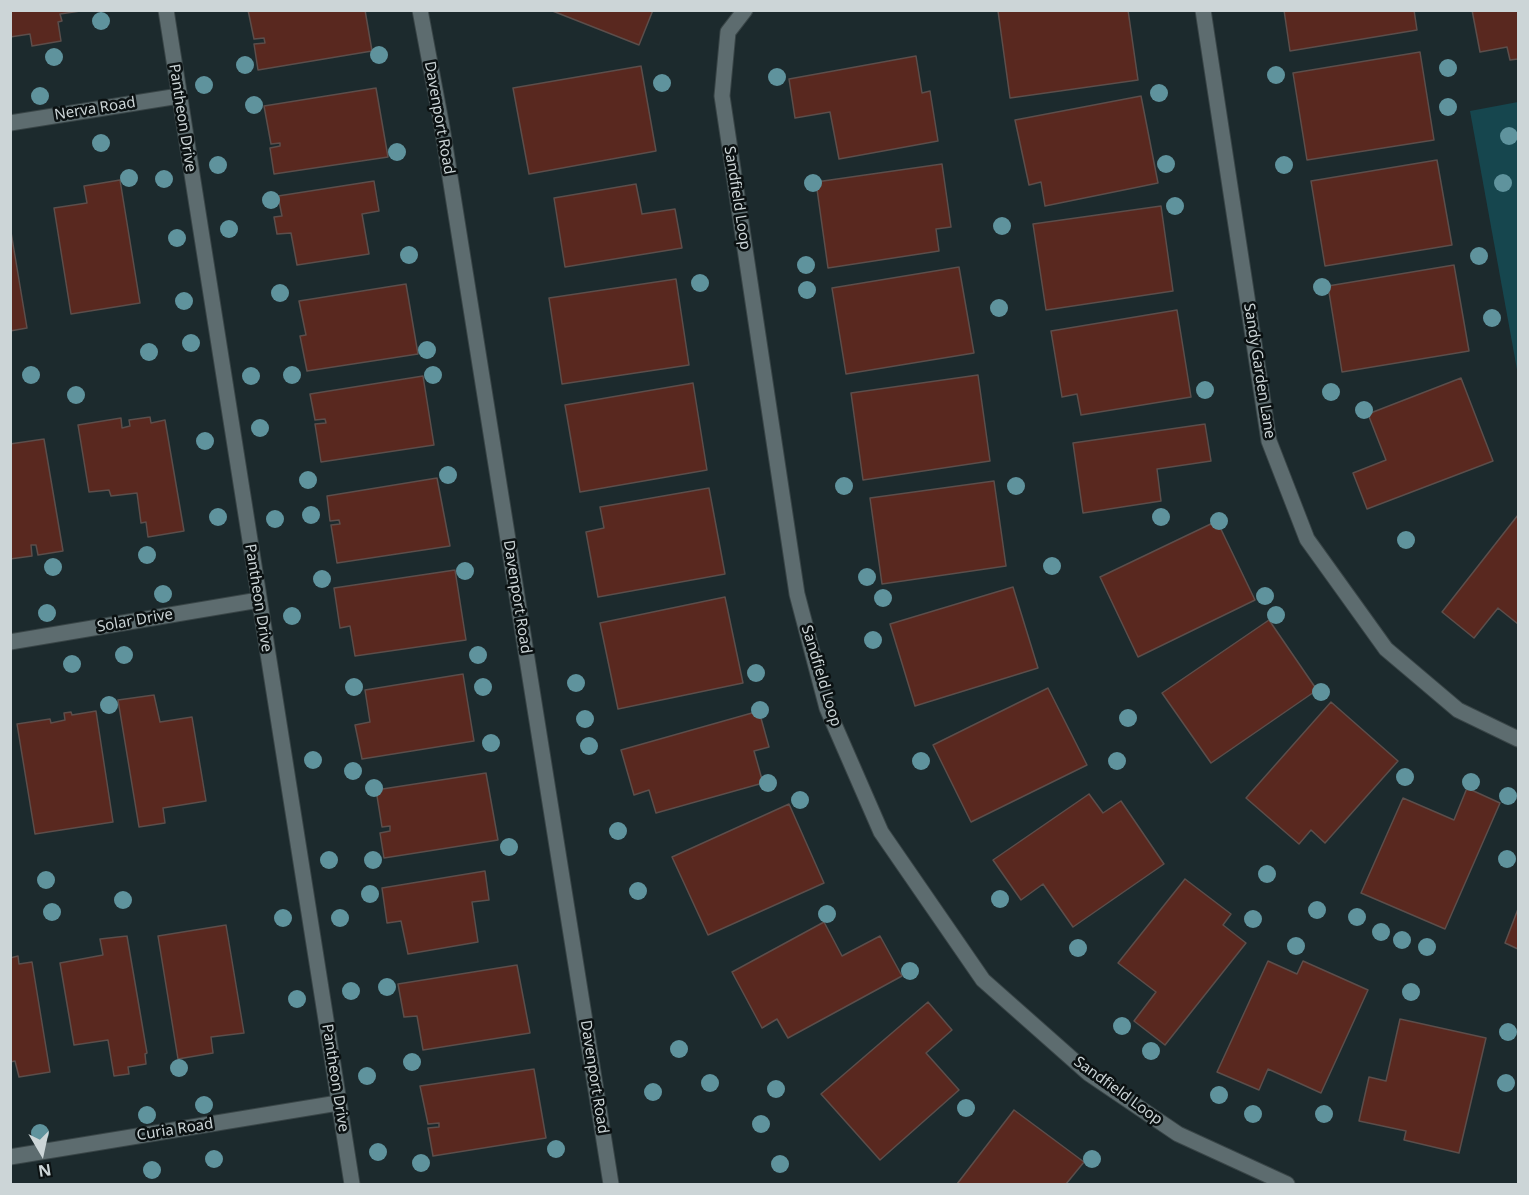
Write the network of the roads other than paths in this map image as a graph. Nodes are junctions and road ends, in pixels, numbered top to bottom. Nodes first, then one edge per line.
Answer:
1 (166, 10) edge
2 (420, 10) edge
3 (745, 10) edge
4 (1203, 10) edge
5 (179, 96) junction
6 (10, 123) edge
7 (259, 600) junction
8 (10, 642) edge
9 (1518, 739) edge
10 (339, 1103) junction
11 (10, 1157) edge
12 (352, 1185) edge
13 (611, 1185) edge
14 (1287, 1185) edge

1 - 5 street, Pantheon Drive
2 - 13 street, Davenport Road
3 - 14 street, Sandfield Loop
4 - 9 street, Sandy Garden Lane
5 - 6 street, Nerva Road
5 - 7 street, Pantheon Drive
7 - 8 street, Solar Drive
7 - 10 street, Pantheon Drive
10 - 11 street, Curia Road
10 - 12 street, Pantheon Drive

